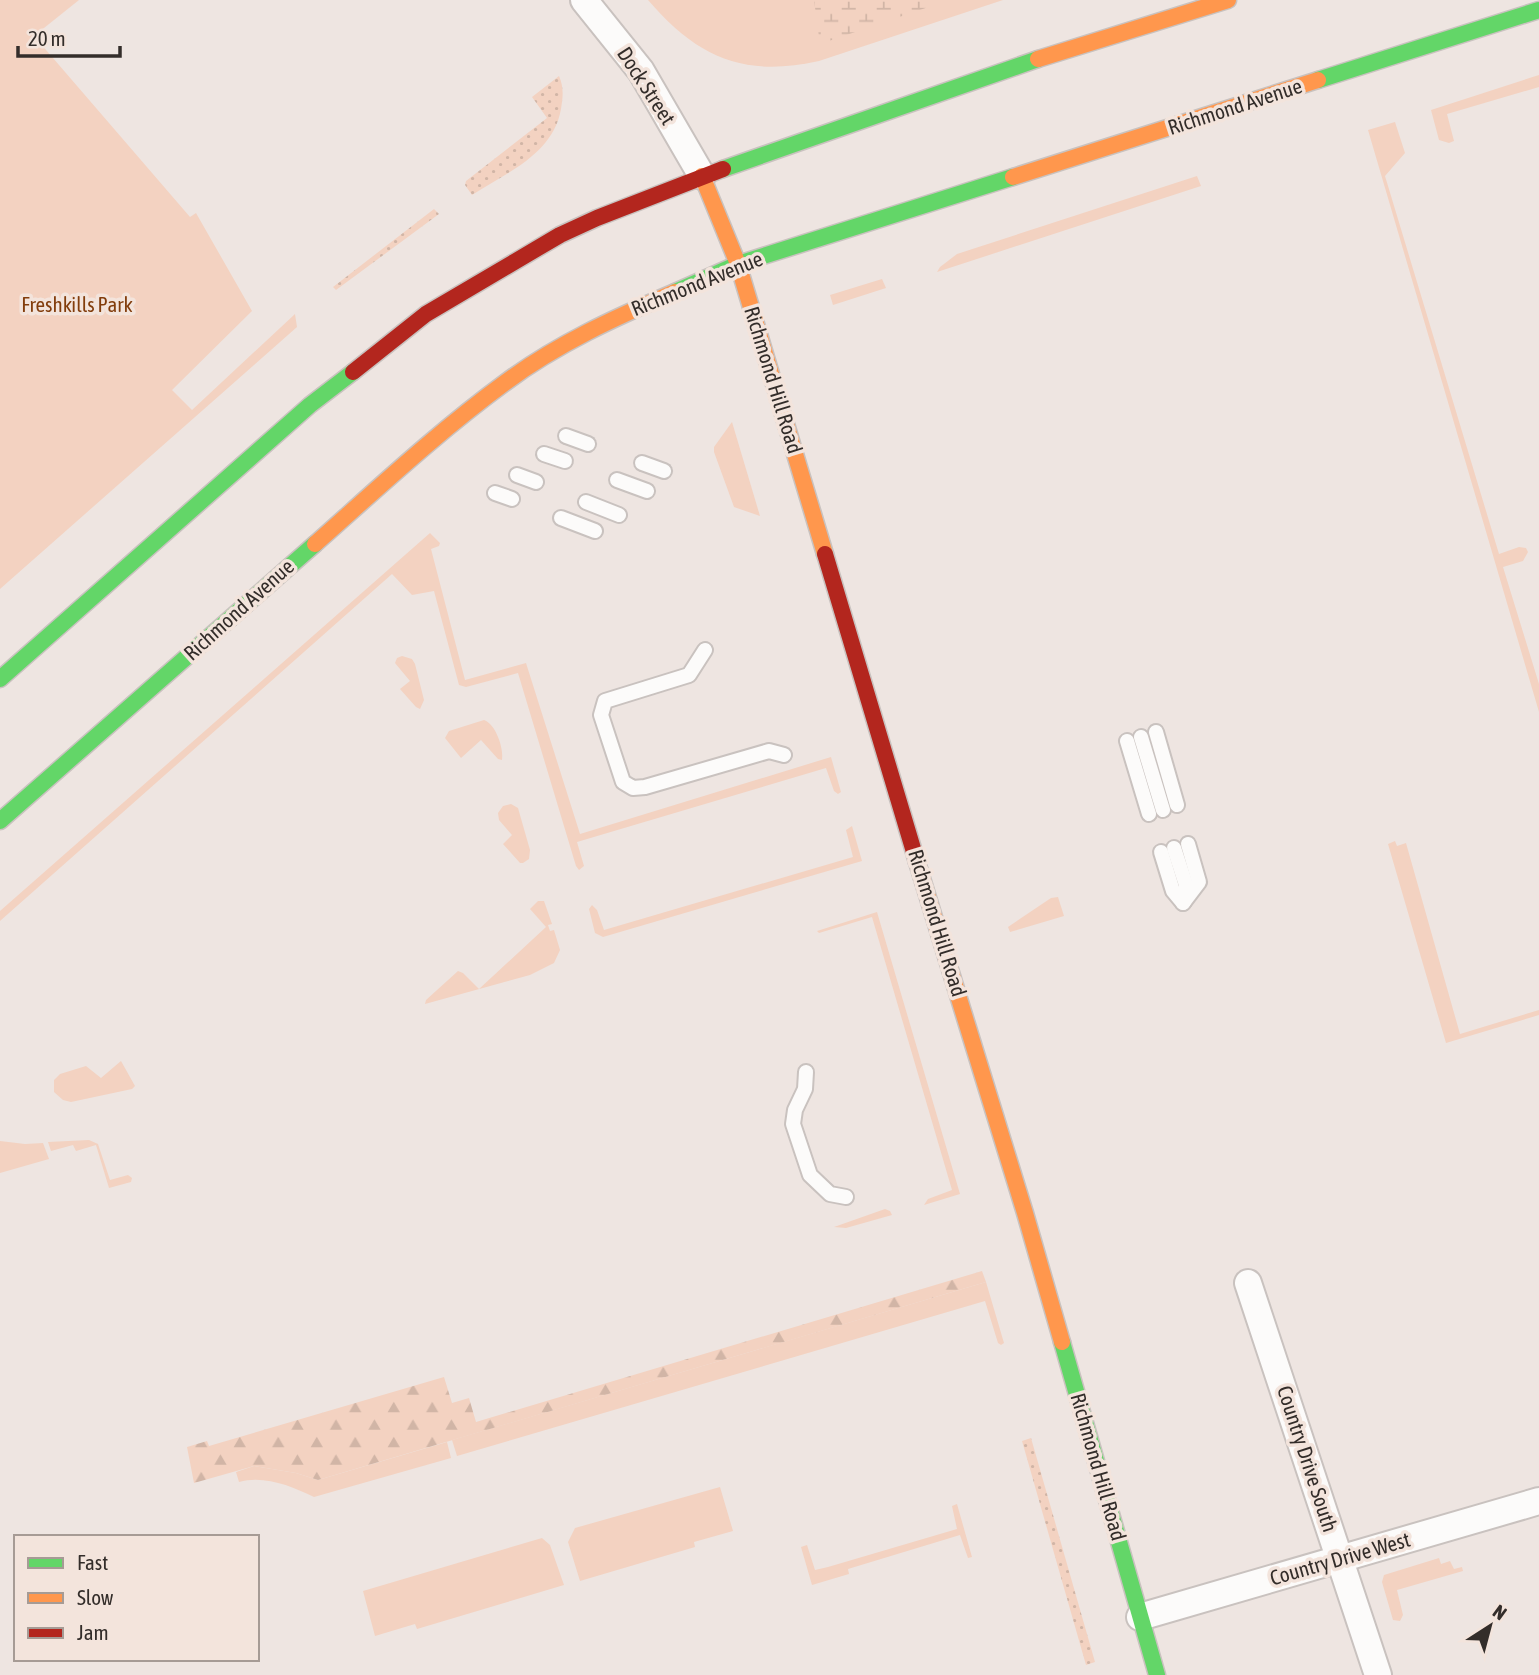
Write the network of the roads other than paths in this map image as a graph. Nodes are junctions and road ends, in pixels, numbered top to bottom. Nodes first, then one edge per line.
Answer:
1 (584, 0) edge
2 (1228, 0) edge
3 (1539, 10) edge
4 (702, 176) junction
5 (738, 264) junction
6 (566, 436) dead end
7 (588, 444) dead end
8 (544, 454) dead end
9 (565, 461) dead end
10 (642, 463) dead end
11 (664, 471) dead end
12 (517, 475) dead end
13 (617, 480) dead end
14 (536, 482) dead end
15 (648, 491) dead end
16 (495, 494) dead end
17 (512, 499) dead end
18 (586, 502) dead end
19 (620, 515) dead end
20 (562, 518) dead end
21 (595, 531) dead end
22 (705, 650) dead end
23 (0, 679) edge
24 (1156, 732) dead end
25 (1134, 739) dead end
26 (784, 755) dead end
27 (0, 821) edge
28 (1174, 848) joint
29 (806, 1072) dead end
30 (846, 1197) dead end
31 (1248, 1283) dead end
32 (1539, 1501) edge
33 (1340, 1559) junction
34 (1140, 1617) junction
35 (1157, 1675) edge
36 (1378, 1675) edge

1 - 4 street, Dock Street
2 - 4 main road
3 - 5 main road, Richmond Avenue
4 - 5 main road, Richmond Hill Road
4 - 23 main road
5 - 27 main road, Richmond Avenue
5 - 34 main road, Richmond Hill Road
6 - 7 lane
8 - 9 lane
10 - 11 lane
12 - 14 lane
13 - 15 lane
16 - 17 lane
18 - 19 lane
20 - 21 lane
22 - 26 lane
24 - 25 lane
28 - 28 lane
29 - 30 lane
31 - 33 street, Country Drive South
32 - 33 street, Country Drive West
33 - 34 street, Country Drive West
33 - 36 street, Country Drive South
34 - 35 main road, Richmond Hill Road

